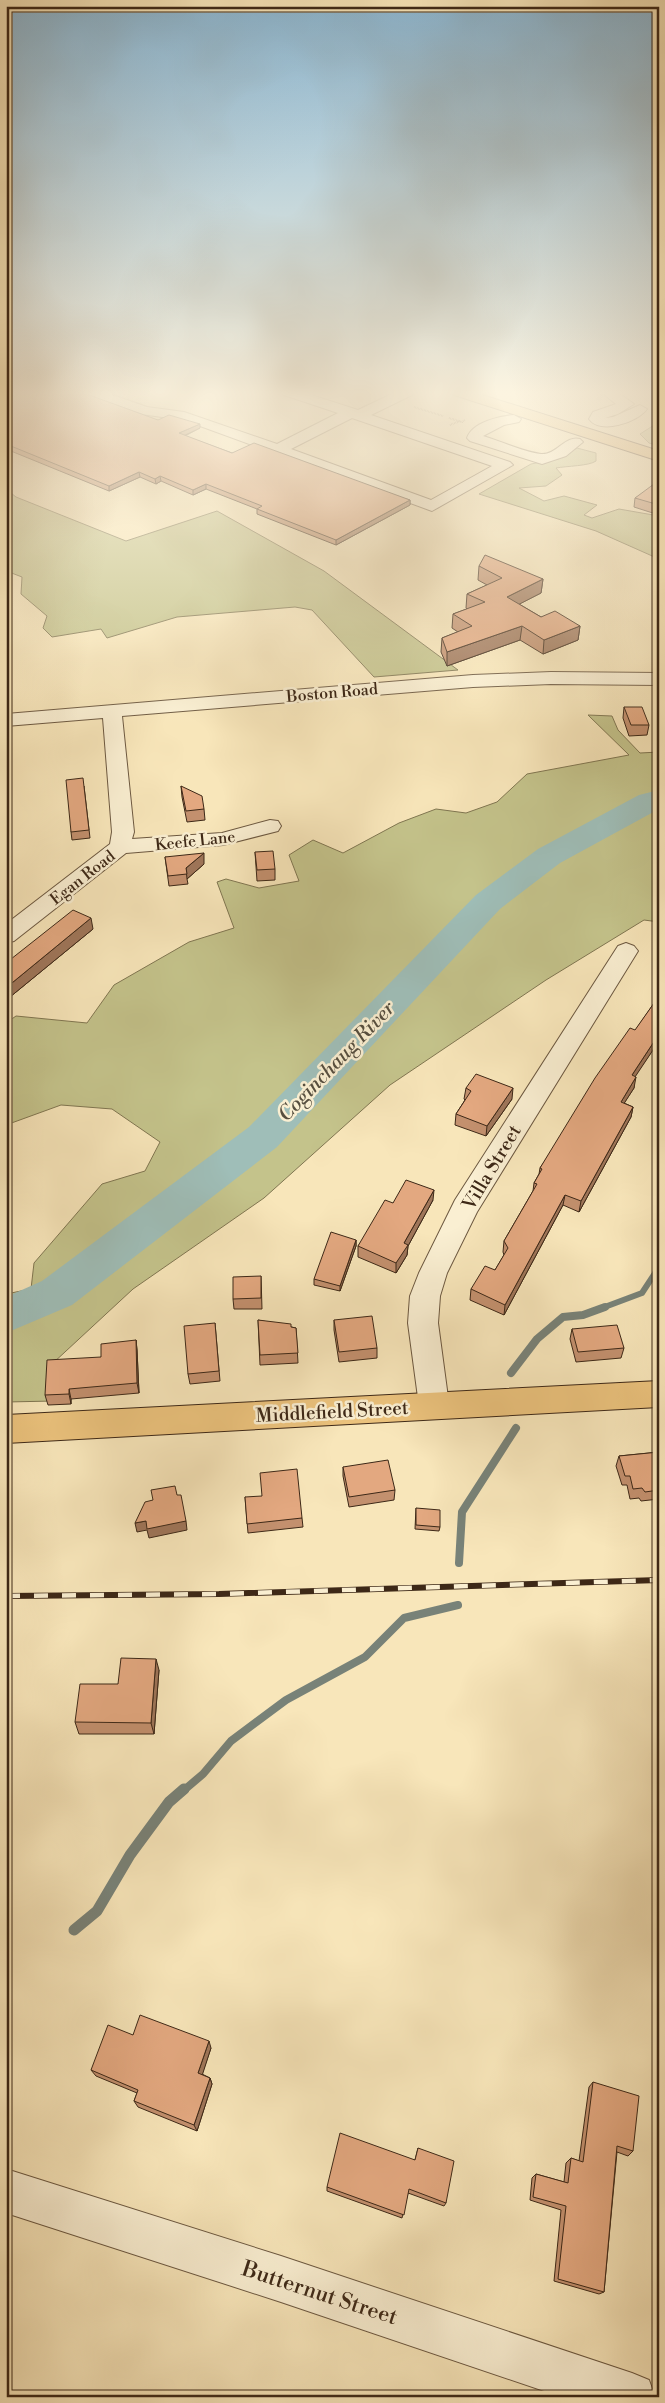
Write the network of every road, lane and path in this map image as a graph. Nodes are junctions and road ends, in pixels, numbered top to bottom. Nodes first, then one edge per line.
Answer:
1 (659, 679) edge
2 (112, 710) junction
3 (6, 720) edge
4 (270, 826) dead end
5 (120, 847) junction
6 (6, 936) edge
7 (626, 951) dead end
8 (659, 1394) edge
9 (434, 1405) junction
10 (6, 1429) edge
11 (6, 2191) edge
12 (632, 2397) edge

1 - 2 street, Boston Road
2 - 3 street, Boston Road
2 - 5 street, Egan Road
4 - 5 street, Keefe Lane
5 - 6 street, Egan Road
7 - 9 street, Villa Street
8 - 9 main road, Middlefield Street
9 - 10 main road, Middlefield Street
11 - 12 street, Butternut Street

